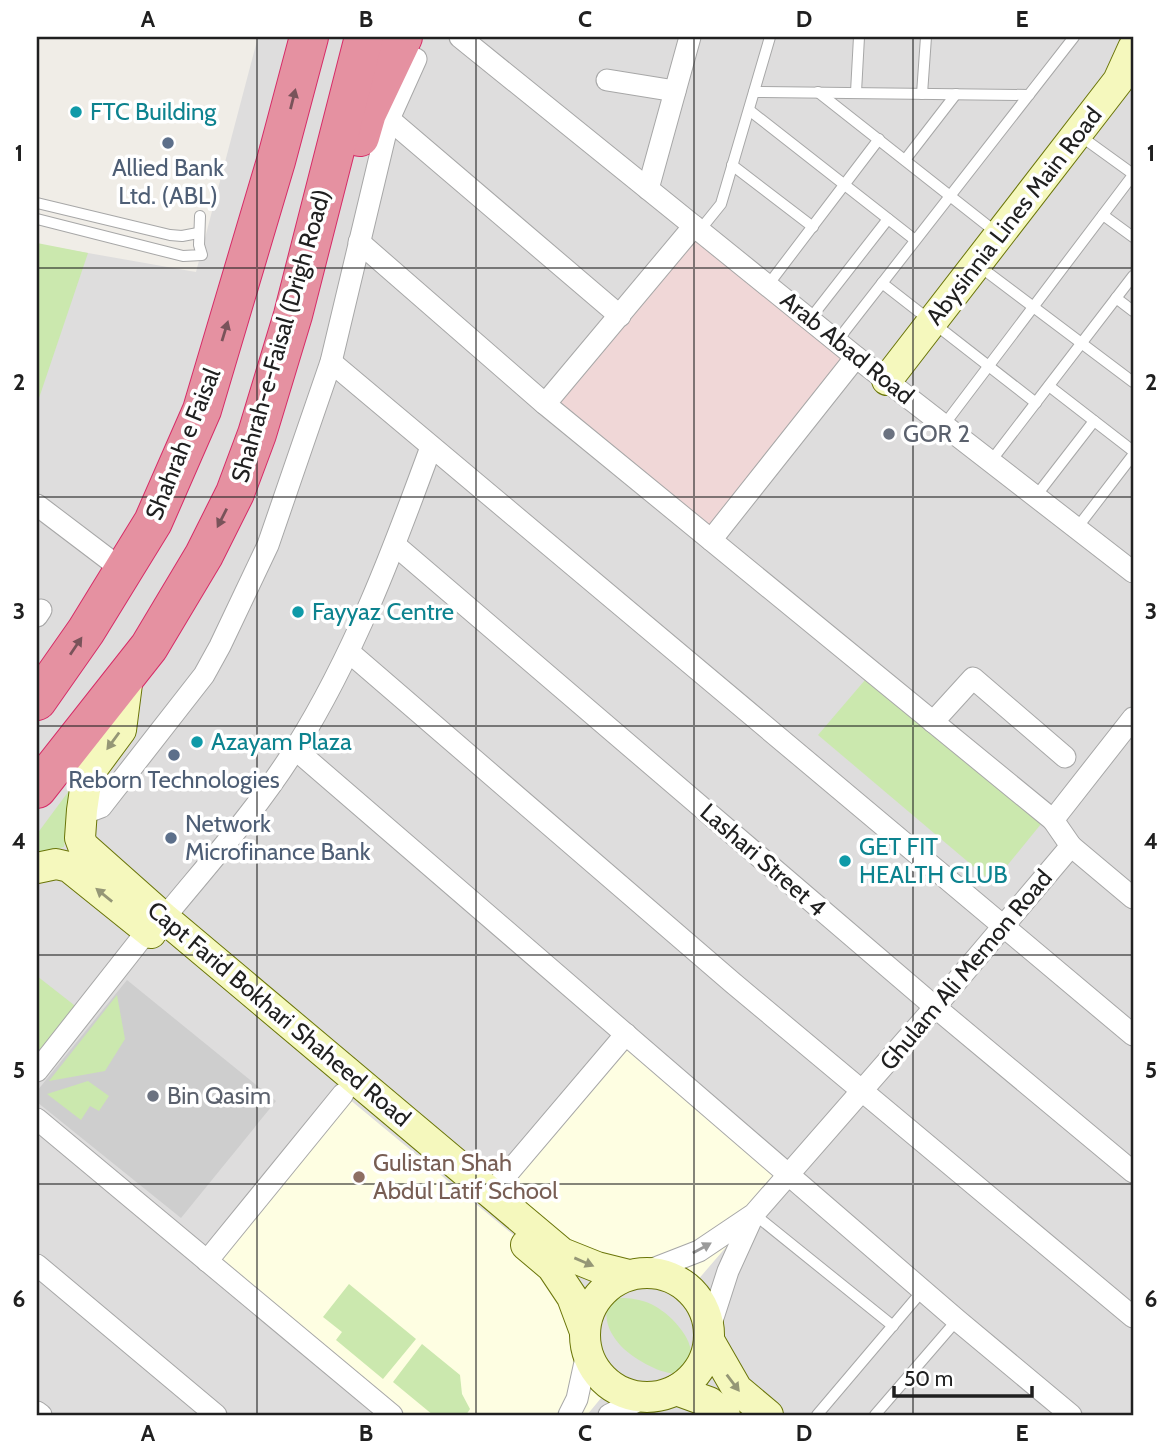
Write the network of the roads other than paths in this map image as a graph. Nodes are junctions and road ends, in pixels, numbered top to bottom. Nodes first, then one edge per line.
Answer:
1 (309, 37) edge
2 (364, 37) edge
3 (460, 37) edge
4 (690, 37) edge
5 (770, 37) edge
6 (859, 37) edge
7 (926, 37) edge
8 (1074, 37) edge
9 (410, 48) edge
10 (1133, 48) edge
11 (607, 80) dead end
12 (675, 91) junction
13 (754, 92) junction
14 (818, 92) junction
15 (856, 92) junction
16 (922, 94) junction
17 (956, 94) junction
18 (1029, 95) junction
19 (748, 110) junction
20 (389, 119) junction
21 (1077, 133) junction
22 (879, 139) junction
23 (905, 160) junction
24 (732, 165) junction
25 (1133, 175) edge
26 (844, 185) junction
27 (648, 189) junction
28 (950, 196) junction
29 (37, 203) edge
30 (1103, 215) junction
31 (200, 216) dead end
32 (37, 219) edge
33 (888, 219) junction
34 (813, 227) junction
35 (697, 228) junction
36 (198, 233) junction
37 (999, 234) junction
38 (1133, 237) edge
39 (915, 240) junction
40 (359, 243) junction
41 (977, 264) junction
42 (1133, 276) edge
43 (882, 283) junction
44 (768, 285) junction
45 (1116, 298) junction
46 (1033, 307) junction
47 (1133, 311) edge
48 (293, 315) junction
49 (620, 316) junction
50 (810, 319) junction
51 (932, 322) junction
52 (837, 341) junction
53 (1082, 344) junction
54 (856, 357) junction
55 (331, 362) junction
56 (989, 366) junction
57 (887, 380) junction
58 (1133, 382) edge
59 (1049, 386) junction
60 (1036, 403) junction
61 (545, 404) junction
62 (1094, 421) junction
63 (944, 425) junction
64 (431, 447) junction
65 (1133, 453) edge
66 (991, 461) junction
67 (1129, 470) edge
68 (1036, 496) junction
69 (37, 505) edge
70 (1077, 528) junction
71 (710, 540) junction
72 (395, 545) junction
73 (1131, 564) edge
74 (124, 571) junction
75 (349, 652) junction
76 (128, 676) junction
77 (37, 701) edge
78 (1133, 718) edge
79 (933, 722) junction
80 (295, 749) junction
81 (1065, 757) dead end
82 (37, 789) edge
83 (82, 810) junction
84 (1053, 820) junction
85 (1071, 846) junction
86 (38, 872) edge
87 (1133, 898) edge
88 (156, 924) junction
89 (1003, 926) junction
90 (934, 1007) junction
91 (626, 1034) junction
92 (1133, 1035) edge
93 (37, 1071) edge
94 (862, 1092) junction
95 (343, 1094) junction
96 (37, 1119) edge
97 (1133, 1172) edge
98 (789, 1174) junction
99 (491, 1193) junction
100 (754, 1214) junction
101 (207, 1261) junction
102 (37, 1265) edge
103 (637, 1274) junction
104 (923, 1290) junction
105 (1133, 1317) edge
106 (957, 1320) junction
107 (893, 1326) junction
108 (710, 1334) junction
109 (586, 1343) junction
110 (676, 1390) junction
111 (643, 1398) junction
112 (216, 1415) edge
113 (392, 1415) edge
114 (569, 1415) edge
115 (609, 1415) edge
116 (725, 1415) edge
117 (768, 1415) edge
118 (817, 1415) edge
119 (875, 1415) edge
120 (1071, 1415) edge

74 -> 1 highway, Shahrah e Faisal
2 - 48 highway, Shahrah-e-Faisal (Drigh Road)
3 - 27 street, Arab Abad Road
4 - 12 street
5 - 13 lane
6 - 15 lane
7 - 16 lane
8 - 18 lane
9 - 20 street
9 - 48 highway
10 - 21 street, Abysinnia Lines Main Road
11 - 12 street
12 - 27 street
13 - 14 lane
13 - 19 lane
14 - 15 lane
14 - 22 lane
15 - 16 lane
16 - 17 lane
17 - 18 lane
17 - 23 lane
18 - 28 lane
19 - 24 lane
19 - 26 lane
20 - 40 street
20 - 49 street
21 - 25 lane
21 - 37 street, Abysinnia Lines Main Road
22 - 23 lane
22 - 26 lane
23 - 28 lane
24 - 34 lane
24 - 35 lane
25 - 30 lane
26 - 33 lane
26 - 34 lane
27 - 35 street, Arab Abad Road
28 - 37 lane
28 - 39 lane
29 - 36 lane
30 - 38 lane
30 - 46 lane
31 - 36 lane
32 - 36 lane
33 - 39 lane
33 - 50 lane
34 - 44 lane
35 - 44 street, Arab Abad Road
35 - 49 street
37 - 41 street, Abysinnia Lines Main Road
39 - 43 lane
40 - 55 street
40 - 61 street, Ghulam Ali Memon Road
41 - 46 lane
41 - 51 street, Abysinnia Lines Main Road
42 - 45 lane
43 - 51 lane
43 - 52 lane
44 - 50 street, Arab Abad Road
45 - 47 lane
45 - 53 lane
46 - 53 lane
46 - 56 lane
48 -> 76 highway, Shahrah-e-Faisal (Drigh Road)
49 - 61 street
50 - 52 street, Arab Abad Road
51 - 56 lane
51 - 57 street, Abysinnia Lines Main Road
52 - 54 street, Arab Abad Road
53 - 58 lane
53 - 59 lane
54 - 57 street, Arab Abad Road
54 - 71 street
55 - 64 street
55 - 83 street
56 - 60 lane
56 - 63 lane
57 - 63 street, Arab Abad Road
59 - 60 lane
59 - 62 lane
60 - 66 lane
61 - 71 street, Ghulam Ali Memon Road
62 - 65 lane
62 - 68 lane
63 - 66 street, Arab Abad Road
64 - 72 street
64 - 89 street
65 - 67 lane
66 - 68 street, Arab Abad Road
67 - 70 lane
68 - 70 street, Arab Abad Road
69 - 74 street
70 - 73 street, Arab Abad Road
71 - 79 street, Ghulam Ali Memon Road
72 - 75 street
72 - 90 street, Lashari Street 4
77 -> 74 highway, Shahrah e Faisal
75 - 80 street
75 - 94 street
76 - 82 highway, Shahrah-e-Faisal (Drigh Road)
76 -> 83 street, Capt Farid Bokhari Shaheed Road
78 - 84 street
79 - 81 street
79 - 84 street, Ghulam Ali Memon Road
80 - 88 street
80 - 91 street
83 - 88 street, Capt Farid Bokhari Shaheed Road
84 - 85 street, Ghulam Ali Memon Road
85 - 87 street
85 - 89 street, Ghulam Ali Memon Road
88 -> 86 street, Capt Farid Bokhari Shaheed Road
88 - 93 street
88 - 95 street, Capt Farid Bokhari Shaheed Road
88 - 99 street, Capt Farid Bokhari Shaheed Road
89 - 90 street, Ghulam Ali Memon Road
89 - 92 street
90 - 94 street, Ghulam Ali Memon Road
90 - 97 street, Lashari Street 4
91 - 98 street
91 - 99 street
94 - 98 street, Ghulam Ali Memon Road
94 - 105 street
95 - 101 street
95 - 109 street, Capt Farid Bokhari Shaheed Road
96 - 101 street
98 - 100 street, Ghulam Ali Memon Road
98 - 104 street
99 -> 103 street, Capt Farid Bokhari Shaheed Road
103 -> 100 street
100 - 107 lane
100 - 108 street
101 - 113 street
102 - 112 street
103 - 108 street
103 - 109 street
104 - 106 street
104 - 107 lane
106 - 119 lane
106 - 120 street
107 - 118 lane
108 - 110 street
108 -> 117 street
109 - 111 street
109 - 114 street
110 - 111 street
110 - 116 street
111 - 115 street

